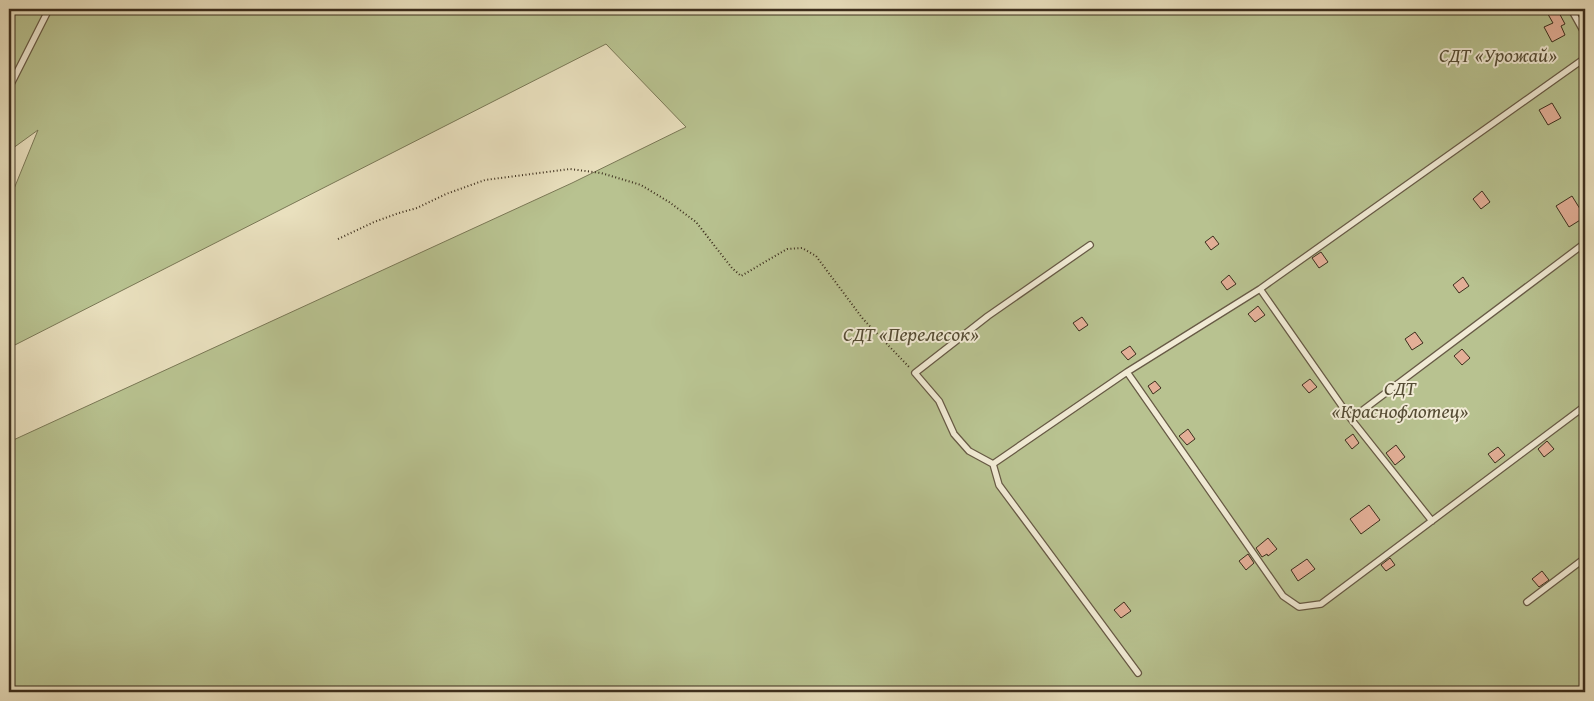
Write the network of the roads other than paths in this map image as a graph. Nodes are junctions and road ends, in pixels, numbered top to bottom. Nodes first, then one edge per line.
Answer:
1 (49, 9) edge
2 (1571, 9) edge
3 (1585, 34) edge
4 (1585, 58) edge
5 (9, 88) edge
6 (1585, 243) edge
7 (1090, 245) dead end
8 (1260, 289) junction
9 (1127, 372) junction
10 (1585, 406) edge
11 (1351, 419) junction
12 (992, 464) junction
13 (1432, 521) junction
14 (1585, 558) edge
15 (1527, 602) dead end
16 (1138, 673) dead end

1 - 5 lane
2 - 3 lane
4 - 8 lane
6 - 11 lane
7 - 12 lane
8 - 9 lane
8 - 11 lane
9 - 12 lane
9 - 13 lane
10 - 13 lane
11 - 13 lane
12 - 16 lane
14 - 15 lane

